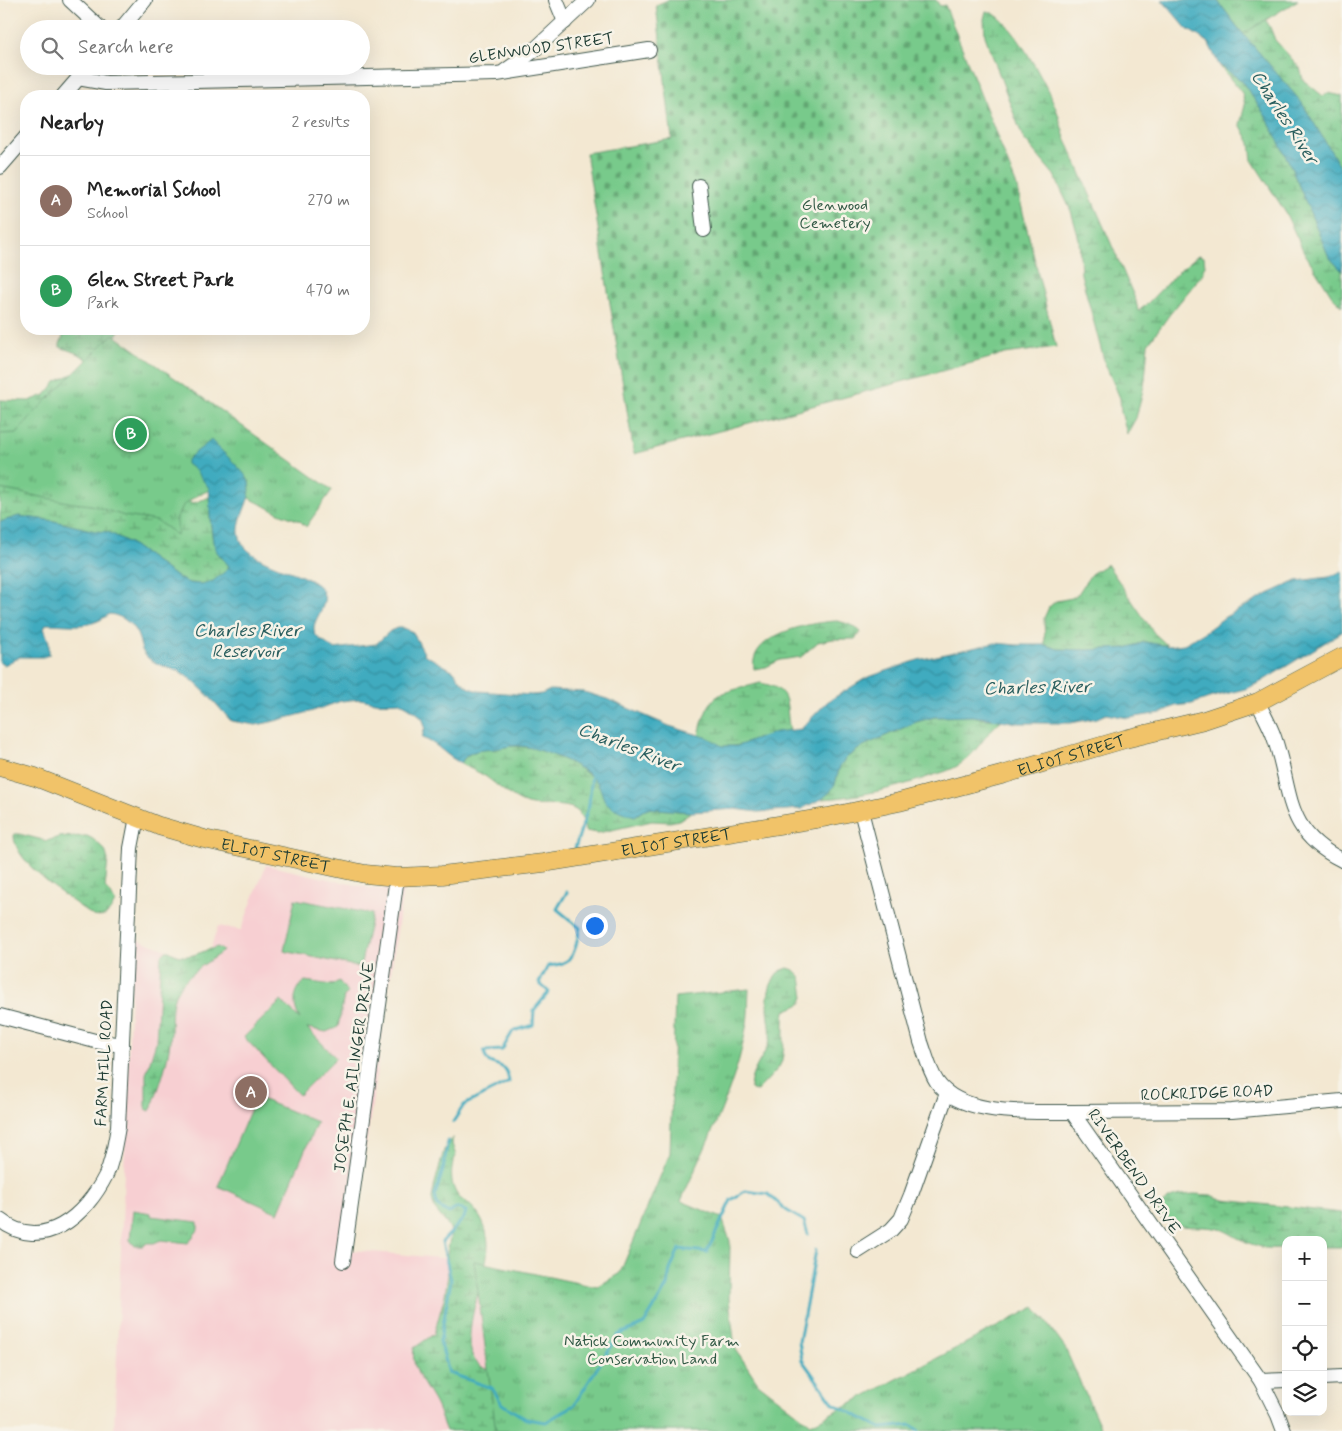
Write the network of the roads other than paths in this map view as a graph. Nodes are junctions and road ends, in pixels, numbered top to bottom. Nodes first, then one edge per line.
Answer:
1 (70, 0) edge
2 (145, 0) edge
3 (556, 0) edge
4 (588, 0) edge
5 (91, 20) edge
6 (128, 20) edge
7 (565, 22) junction
8 (649, 50) dead end
9 (498, 74) junction
10 (81, 75) edge
11 (78, 78) junction
12 (68, 90) edge
13 (20, 144) edge
14 (0, 167) edge
15 (699, 186) dead end
16 (704, 230) dead end
17 (1342, 657) edge
18 (1258, 702) junction
19 (0, 767) edge
20 (861, 811) junction
21 (137, 817) junction
22 (1342, 860) edge
23 (398, 877) junction
24 (0, 1016) edge
25 (122, 1045) junction
26 (947, 1093) junction
27 (1342, 1101) edge
28 (1072, 1112) junction
29 (0, 1220) edge
30 (858, 1250) dead end
31 (344, 1262) dead end
32 (1342, 1376) edge
33 (1327, 1378) edge
34 (1282, 1380) edge
35 (1261, 1381) junction
36 (1284, 1431) edge

1 - 5 street
2 - 6 street
3 - 7 street
4 - 7 street
7 - 9 street
8 - 9 street, GLENWOOD STREET
9 - 11 street, GLENWOOD STREET
10 - 11 street
11 - 12 street
13 - 14 street
15 - 16 street
17 - 18 main road, ELIOT STREET
18 - 20 main road, ELIOT STREET
18 - 22 street
19 - 21 main road, ELIOT STREET
20 - 23 main road, ELIOT STREET
20 - 26 street, RIVERBEND DRIVE
21 - 23 main road, ELIOT STREET
21 - 25 street, FARM HILL ROAD
23 - 31 street, JOSEPH E. AILINGER DRIVE
24 - 25 street
25 - 29 street, FARM HILL ROAD
26 - 28 street, RIVERBEND DRIVE
26 - 30 street
27 - 28 street, ROCKRIDGE ROAD
28 - 35 street, RIVERBEND DRIVE
32 - 33 street
34 - 35 street
35 - 36 street, RIVERBEND DRIVE

